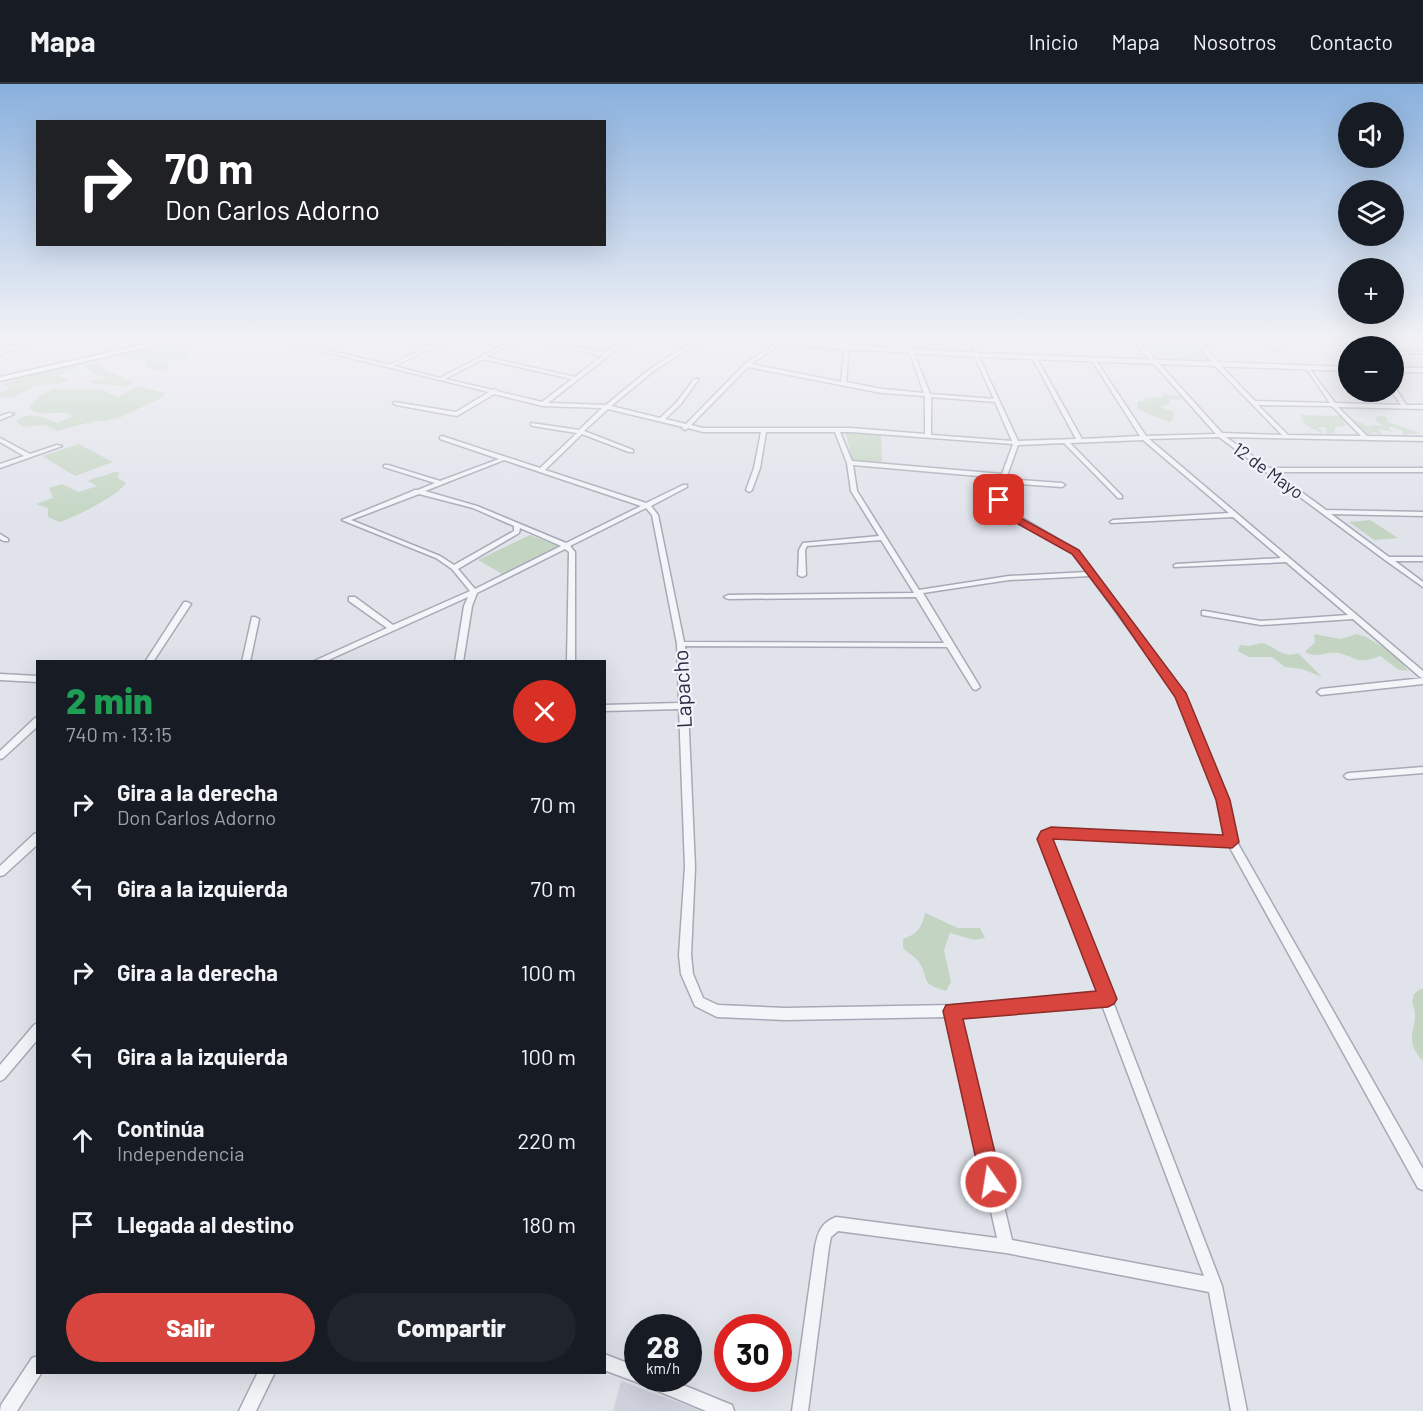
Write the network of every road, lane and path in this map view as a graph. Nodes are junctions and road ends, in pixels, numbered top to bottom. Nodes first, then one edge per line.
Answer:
1 (483, 399) edge
2 (523, 399) edge
3 (549, 399) edge
4 (618, 399) edge
5 (682, 399) edge
6 (714, 399) edge
7 (928, 399) edge
8 (968, 399) edge
9 (1057, 399) edge
10 (1119, 399) edge
11 (1188, 399) edge
12 (1251, 399) edge
13 (1330, 399) edge
14 (997, 401) joint
15 (1402, 402) edge
16 (396, 403) dead end
17 (1255, 403) junction
18 (543, 404) junction
19 (1334, 405) junction
20 (608, 407) junction
21 (1405, 407) junction
22 (1423, 407) edge
23 (11, 414) dead end
24 (0, 418) edge
25 (661, 420) junction
26 (533, 424) dead end
27 (685, 428) junction
28 (764, 430) junction
29 (837, 430) junction
30 (581, 432) junction
31 (1220, 435) junction
32 (928, 436) junction
33 (1286, 436) junction
34 (442, 438) dead end
35 (1144, 438) junction
36 (1366, 438) junction
37 (1423, 439) edge
38 (0, 440) edge
39 (1064, 440) junction
40 (1079, 440) junction
41 (1016, 443) junction
42 (59, 446) dead end
43 (631, 451) dead end
44 (29, 456) junction
45 (503, 459) junction
46 (850, 463) junction
47 (0, 466) edge
48 (386, 466) dead end
49 (542, 470) junction
50 (1267, 470) junction
51 (1423, 470) edge
52 (1004, 479) junction
53 (438, 482) junction
54 (1062, 485) dead end
55 (685, 486) dead end
56 (749, 490) dead end
57 (416, 491) junction
58 (1120, 497) dead end
59 (648, 506) junction
60 (1324, 512) junction
61 (1423, 514) edge
62 (1233, 515) junction
63 (1113, 522) dead end
64 (517, 525) junction
65 (884, 538) junction
66 (565, 545) junction
67 (1387, 559) junction
68 (1423, 559) edge
69 (1287, 560) junction
70 (1176, 566) dead end
71 (454, 568) junction
72 (1093, 574) junction
73 (801, 575) dead end
74 (1423, 585) edge
75 (474, 592) junction
76 (919, 594) junction
77 (728, 597) dead end
78 (352, 599) dead end
79 (187, 604) dead end
80 (1205, 613) dead end
81 (1355, 617) junction
82 (255, 619) dead end
83 (393, 628) junction
84 (681, 644) junction
85 (951, 645) junction
86 (150, 660) edge
87 (246, 660) edge
88 (321, 660) edge
89 (459, 660) edge
90 (571, 660) edge
91 (1423, 675) edge
92 (0, 677) edge
93 (36, 679) edge
94 (1423, 681) edge
95 (976, 687) dead end
96 (1321, 692) dead end
97 (686, 705) junction
98 (606, 708) edge
99 (36, 722) edge
100 (0, 756) edge
101 (1423, 770) edge
102 (1349, 776) dead end
103 (36, 839) edge
104 (1232, 842) junction
105 (0, 872) edge
106 (1108, 999) junction
107 (952, 1011) junction
108 (36, 1031) edge
109 (0, 1076) edge
110 (1423, 1183) edge
111 (1006, 1246) junction
112 (1215, 1287) junction
113 (606, 1363) edge
114 (36, 1367) edge
115 (624, 1370) edge
116 (266, 1374) edge
117 (679, 1392) edge
118 (7, 1411) edge
119 (247, 1411) edge
120 (726, 1411) edge
121 (800, 1411) edge
122 (1239, 1411) edge

1 - 16 street
2 - 18 street
3 - 18 street
4 - 20 street
5 - 25 street
6 - 27 street
7 - 32 street
8 - 14 street
9 - 40 street
10 - 35 street
11 - 31 street, 12 de Mayo
12 - 17 street
13 - 19 street
14 - 41 street
15 - 21 street
17 - 19 street
17 - 33 street
18 - 20 street
19 - 21 street
19 - 36 street
20 - 25 street
20 - 30 street
21 - 22 street
23 - 24 street
25 - 27 street
26 - 30 street
27 - 28 street
28 - 29 street
28 - 56 street
29 - 32 street
29 - 46 street
30 - 43 street
30 - 49 street
31 - 33 street
31 - 35 street
31 - 50 street, 12 de Mayo
32 - 41 street
33 - 36 street
34 - 45 street
35 - 40 street
35 - 62 street
36 - 37 street
38 - 44 street
39 - 40 street
39 - 41 street
39 - 58 street
41 - 52 street
42 - 44 street
44 - 47 street
45 - 49 street
45 - 53 street
46 - 52 street
46 - 65 street
48 - 53 street
49 - 59 street
50 - 51 street
50 - 60 street, 12 de Mayo
52 - 54 street
52 - 72 street
53 - 57 street
55 - 59 street
57 - 64 street
57 - 71 street
59 - 66 street
59 - 84 street, Lapacho
60 - 61 street
60 - 67 street, 12 de Mayo
62 - 63 street
62 - 69 street
64 - 66 street
64 - 71 street
65 - 73 street
65 - 76 street
66 - 75 street
66 - 90 street
67 - 68 street
67 - 74 street, 12 de Mayo
69 - 70 street
69 - 81 street
71 - 75 street
72 - 76 street
72 - 104 street
75 - 83 street
75 - 89 street
76 - 77 street
76 - 85 street
78 - 83 street
79 - 86 street
80 - 81 street
81 - 91 street
82 - 87 street
83 - 88 street
84 - 85 street
84 - 97 street, Lapacho
85 - 95 street
92 - 93 street
94 - 96 street
97 - 98 street
97 - 107 street, Lapacho
99 - 100 street
101 - 102 street
103 - 105 street
104 - 106 street
104 - 110 street
106 - 107 street, Lapacho
106 - 112 street
107 - 111 street
108 - 109 street
111 - 112 street
111 - 121 street
112 - 122 street
113 - 115 street
114 - 118 street
116 - 119 street
117 - 120 street

